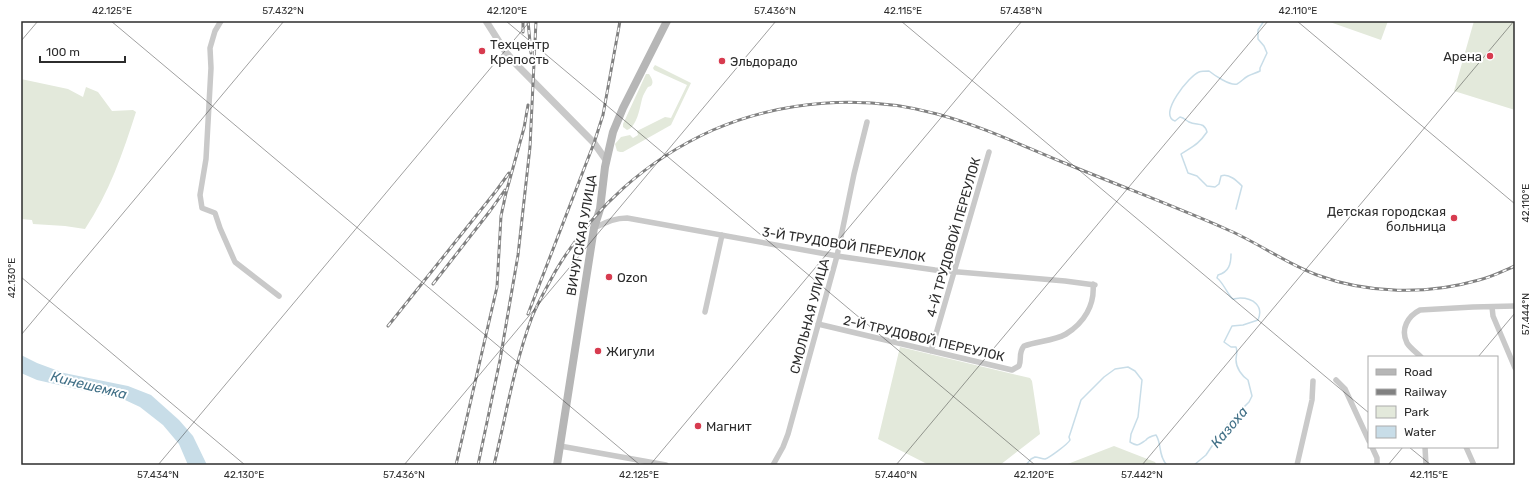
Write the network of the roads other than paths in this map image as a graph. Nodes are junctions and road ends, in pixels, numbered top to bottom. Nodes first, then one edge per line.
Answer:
1 (220, 21) edge
2 (486, 21) edge
3 (667, 21) edge
4 (867, 122) dead end
5 (989, 152) dead end
6 (606, 160) junction
7 (594, 228) junction
8 (722, 235) junction
9 (837, 256) junction
10 (954, 271) junction
11 (1094, 285) joint
12 (279, 296) dead end
13 (1515, 306) edge
14 (1492, 307) junction
15 (705, 312) dead end
16 (818, 324) junction
17 (931, 351) junction
18 (1420, 356) edge
19 (1515, 368) edge
20 (1336, 380) dead end
21 (1313, 381) dead end
22 (1368, 439) edge
23 (560, 446) junction
24 (1372, 448) edge
25 (1425, 448) edge
26 (1466, 448) edge
27 (557, 465) edge
28 (665, 465) edge
29 (772, 465) edge
30 (1297, 465) edge
31 (1377, 465) edge
32 (1426, 465) edge
33 (1474, 465) edge

1 - 12 street
2 - 6 street
3 - 6 main road, ВИЧУГСКАЯ УЛИЦА
4 - 9 street, СМОЛЬНАЯ УЛИЦА
5 - 10 street, 4-Й ТРУДОВОЙ ПЕРЕУЛОК
6 - 7 main road, ВИЧУГСКАЯ УЛИЦА
7 - 8 street, 3-Й ТРУДОВОЙ ПЕРЕУЛОК
7 - 23 main road, ВИЧУГСКАЯ УЛИЦА
8 - 9 street, 3-Й ТРУДОВОЙ ПЕРЕУЛОК
8 - 15 street
9 - 10 street, 3-Й ТРУДОВОЙ ПЕРЕУЛОК
9 - 16 street, СМОЛЬНАЯ УЛИЦА
10 - 11 street, 3-Й ТРУДОВОЙ ПЕРЕУЛОК
10 - 17 street, 4-Й ТРУДОВОЙ ПЕРЕУЛОК
11 - 17 street, 2-Й ТРУДОВОЙ ПЕРЕУЛОК
13 - 14 street
14 - 18 street
14 - 19 street
16 - 17 street, 2-Й ТРУДОВОЙ ПЕРЕУЛОК
16 - 29 street, СМОЛЬНАЯ УЛИЦА
20 - 22 street
21 - 30 street
23 - 27 main road, ВИЧУГСКАЯ УЛИЦА
23 - 28 street
24 - 31 street
25 - 32 street
26 - 33 street

